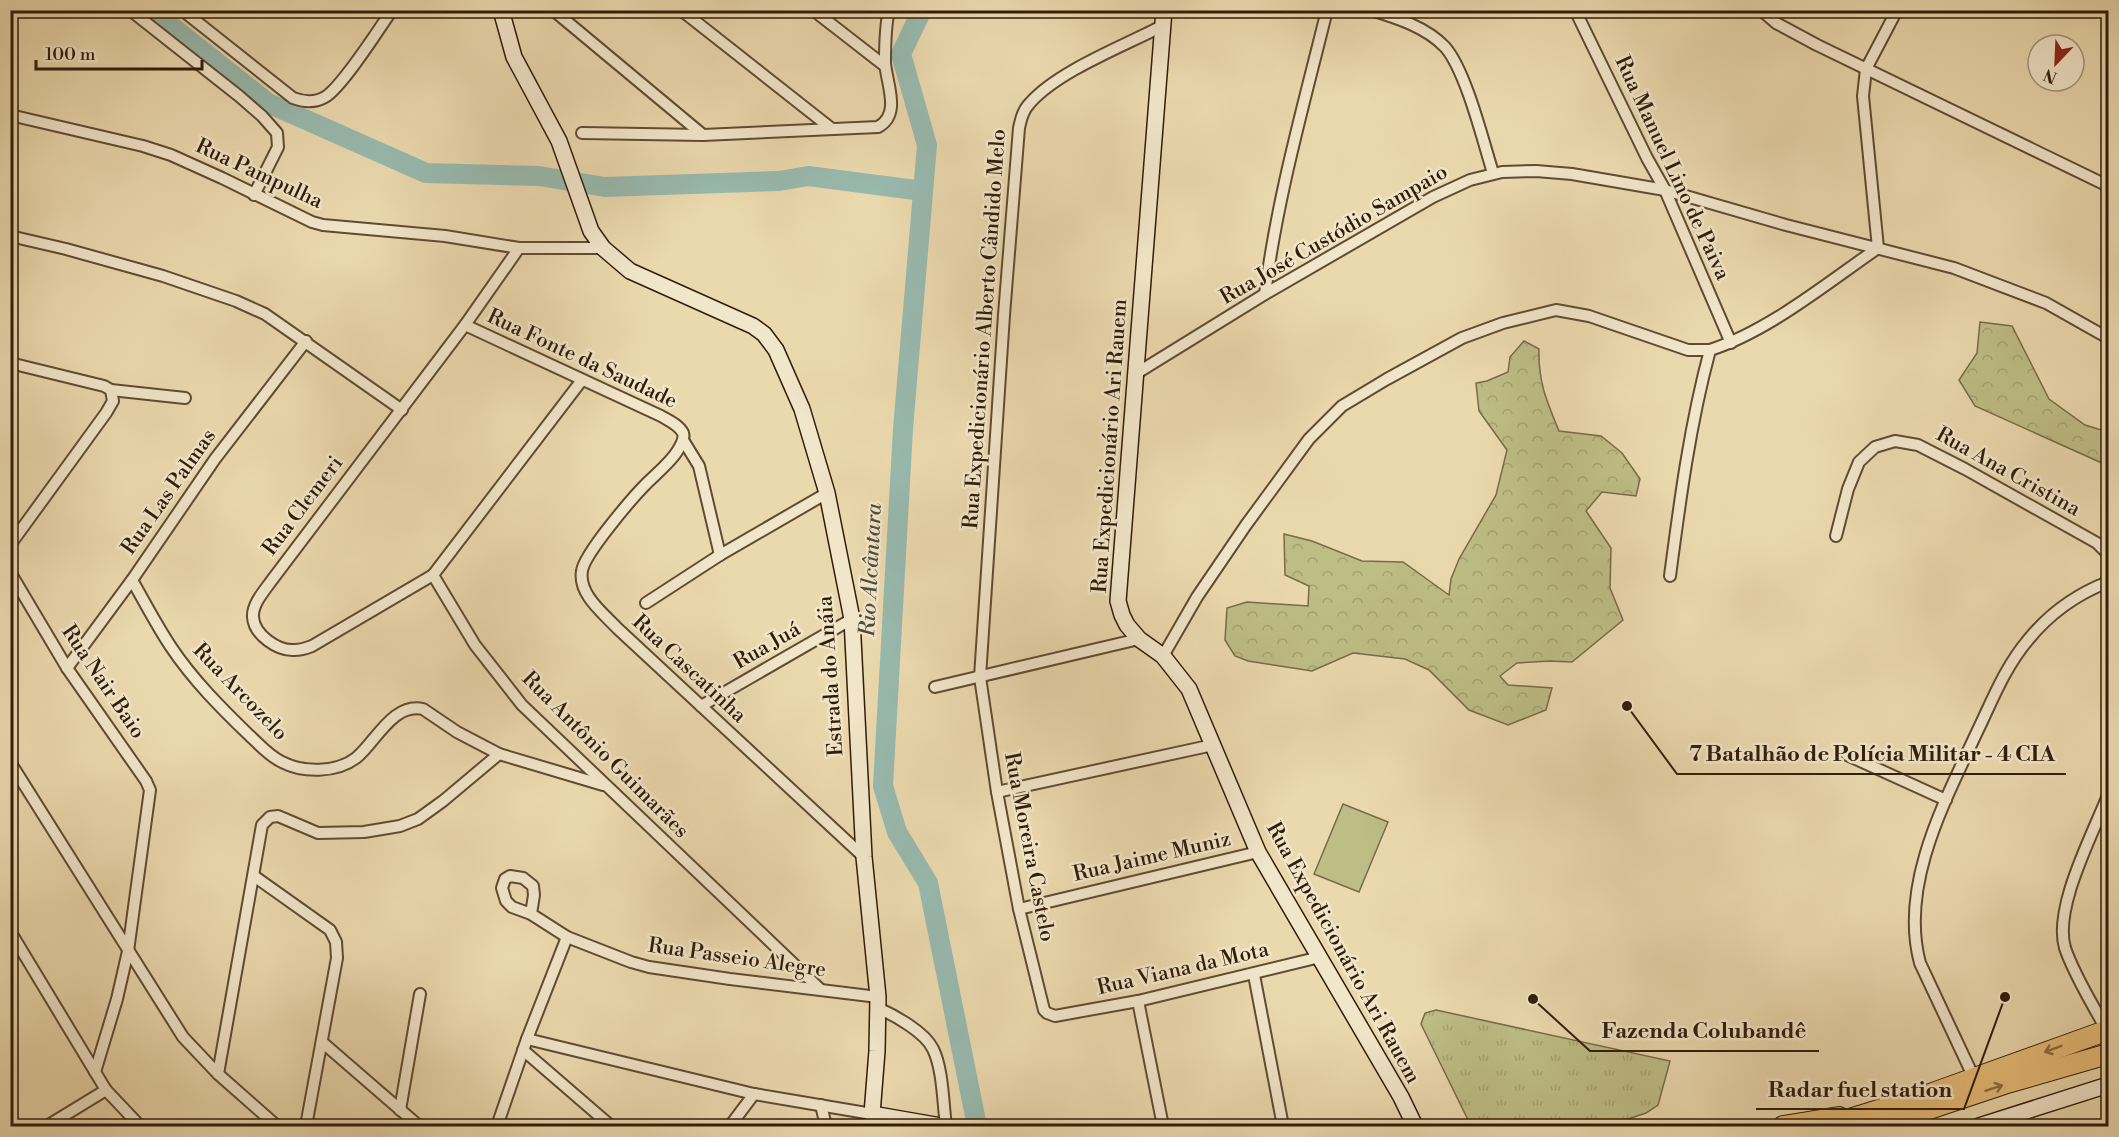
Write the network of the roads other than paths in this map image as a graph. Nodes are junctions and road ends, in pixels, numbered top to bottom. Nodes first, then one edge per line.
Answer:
1 (130, 10) edge
2 (182, 10) edge
3 (393, 10) edge
4 (501, 10) edge
5 (553, 10) edge
6 (681, 10) edge
7 (813, 10) edge
8 (889, 10) edge
9 (1164, 10) edge
10 (1327, 10) edge
11 (1371, 10) edge
12 (1575, 10) edge
13 (1761, 10) edge
14 (1898, 10) edge
15 (1162, 26) junction
16 (885, 66) junction
17 (1866, 69) junction
18 (10, 115) edge
19 (832, 129) junction
20 (582, 133) dead end
21 (703, 135) junction
22 (1493, 173) junction
23 (2109, 186) edge
24 (1665, 190) junction
25 (254, 195) junction
26 (10, 236) edge
27 (519, 248) junction
28 (603, 248) junction
29 (1878, 248) junction
30 (1265, 294) junction
31 (465, 325) junction
32 (2109, 338) edge
33 (306, 341) junction
34 (1731, 343) junction
35 (1710, 350) junction
36 (10, 363) edge
37 (1137, 373) junction
38 (582, 380) junction
39 (107, 388) junction
40 (185, 398) dead end
41 (402, 410) junction
42 (683, 440) junction
43 (644, 486) joint
44 (827, 493) junction
45 (1836, 536) dead end
46 (10, 545) edge
47 (2109, 554) edge
48 (720, 555) junction
49 (10, 572) edge
50 (433, 575) junction
51 (1670, 576) dead end
52 (132, 580) junction
53 (2109, 582) edge
54 (646, 603) dead end
55 (852, 619) junction
56 (1139, 639) junction
57 (1163, 656) junction
58 (67, 668) junction
59 (980, 677) junction
60 (935, 687) dead end
61 (701, 706) junction
62 (1214, 745) junction
63 (499, 754) junction
64 (1847, 755) dead end
65 (10, 762) edge
66 (607, 786) junction
67 (997, 792) junction
68 (2109, 795) edge
69 (1946, 800) junction
70 (1258, 852) junction
71 (864, 857) junction
72 (254, 876) junction
73 (1020, 909) junction
74 (531, 914) dead end
75 (10, 931) edge
76 (567, 937) junction
77 (128, 951) junction
78 (1320, 957) junction
79 (1254, 975) junction
80 (820, 989) junction
81 (420, 994) dead end
82 (1138, 1001) junction
83 (878, 1003) junction
84 (1055, 1016) joint
85 (2108, 1030) edge
86 (527, 1039) junction
87 (322, 1042) junction
88 (523, 1050) junction
89 (2109, 1054) edge
90 (95, 1072) junction
91 (218, 1074) junction
92 (1974, 1078) junction
93 (2109, 1085) edge
94 (106, 1090) junction
95 (754, 1094) junction
96 (821, 1105) junction
97 (400, 1110) junction
98 (872, 1114) junction
99 (1876, 1119) edge
100 (47, 1126) edge
101 (140, 1126) edge
102 (277, 1126) edge
103 (306, 1126) edge
104 (418, 1126) edge
105 (497, 1126) edge
106 (610, 1126) edge
107 (730, 1126) edge
108 (825, 1126) edge
109 (941, 1126) edge
110 (946, 1126) edge
111 (1163, 1126) edge
112 (1283, 1126) edge
113 (1415, 1126) edge
114 (1783, 1126) edge
115 (1827, 1126) edge
116 (1979, 1126) edge

1 - 25 street
2 - 3 street
4 - 28 street, Estrada do Anáia
5 - 21 street
6 - 19 street
7 - 16 street
8 - 16 street
9 - 15 street, Rua Expedicionário Ari Rauem
10 - 30 street
11 - 22 street
12 - 24 street, Rua Manuel Lino de Paiva
13 - 17 street
14 - 17 street
15 - 37 street, Rua Expedicionário Ari Rauem
15 - 59 street, Rua Expedicionário Alberto Cândido Melo
16 - 19 street
17 - 23 street
17 - 29 street
18 - 25 street, Rua Pampulha
19 - 21 street
20 - 21 street
22 - 24 street, Rua José Custódio Sampaio
22 - 30 street, Rua José Custódio Sampaio
24 - 29 street, Rua José Custódio Sampaio
24 - 34 street, Rua Manuel Lino de Paiva
25 - 27 street, Rua Pampulha
26 - 33 street
27 - 28 street, Rua Pampulha
27 - 31 street, Rua Clemeri
28 - 44 street, Estrada do Anáia
29 - 32 street, Rua José Custódio Sampaio
29 - 34 street
30 - 37 street, Rua José Custódio Sampaio
31 - 38 street, Rua Fonte da Saudade
31 - 41 street, Rua Clemeri
33 - 41 street
33 - 52 street, Rua Las Palmas
34 - 35 street
35 - 51 street
35 - 57 street
36 - 39 street
37 - 56 street, Rua Expedicionário Ari Rauem
38 - 42 street, Rua Fonte da Saudade
38 - 50 street
39 - 40 street
39 - 46 street
41 - 50 street, Rua Clemeri
42 - 43 street, Rua Fonte da Saudade
42 - 48 street
43 - 61 street, Rua Cascatinha
44 - 48 street
44 - 55 street, Estrada do Anáia
45 - 47 street, Rua Ana Cristina
48 - 54 street
49 - 58 street, Rua Nair Baio
50 - 66 street, Rua Antônio Guimarães
52 - 58 street, Rua Las Palmas
52 - 63 street, Rua Arcozelo
53 - 69 street
55 - 61 street, Rua Juá
55 - 71 street, Estrada do Anáia
56 - 57 street, Rua Expedicionário Ari Rauem
56 - 59 street
57 - 62 street, Rua Expedicionário Ari Rauem
58 - 77 street, Rua Nair Baio
59 - 60 street
59 - 67 street, Rua Moreira Castelo
61 - 71 street, Rua Cascatinha
62 - 67 street
62 - 70 street, Rua Expedicionário Ari Rauem
63 - 66 street, Rua Arcozelo
63 - 72 street
64 - 69 street
65 - 77 street
66 - 80 street, Rua Antônio Guimarães
67 - 73 street, Rua Moreira Castelo
68 - 85 street
69 - 92 street
70 - 73 street, Rua Jaime Muniz
70 - 78 street, Rua Expedicionário Ari Rauem
71 - 83 street, Estrada do Anáia
72 - 87 street
72 - 91 street
73 - 84 street, Rua Moreira Castelo
74 - 76 street, Rua Passeio Alegre
75 - 90 street
76 - 80 street, Rua Passeio Alegre
76 - 86 street
77 - 90 street, Rua Nair Baio
77 - 91 street
78 - 79 street, Rua Viana da Mota
78 - 113 street, Rua Expedicionário Ari Rauem
79 - 82 street, Rua Viana da Mota
79 - 112 street
80 - 83 street, Rua Passeio Alegre
81 - 97 street
82 - 84 street, Rua Viana da Mota
82 - 111 street
83 - 98 street, Estrada do Anáia
83 - 110 street, Rua Passeio Alegre
85 -> 92 highway
86 - 88 street
86 - 95 street
87 - 97 street
87 - 103 street
88 - 105 street
88 - 106 street
99 -> 89 highway
90 - 94 street
91 - 102 street
92 - 99 highway
93 - 116 street
94 - 100 street
94 - 101 street
95 - 96 street
95 - 107 street
96 - 98 street
96 - 108 street
97 - 104 street
98 - 109 street
99 - 114 highway
99 - 115 highway

